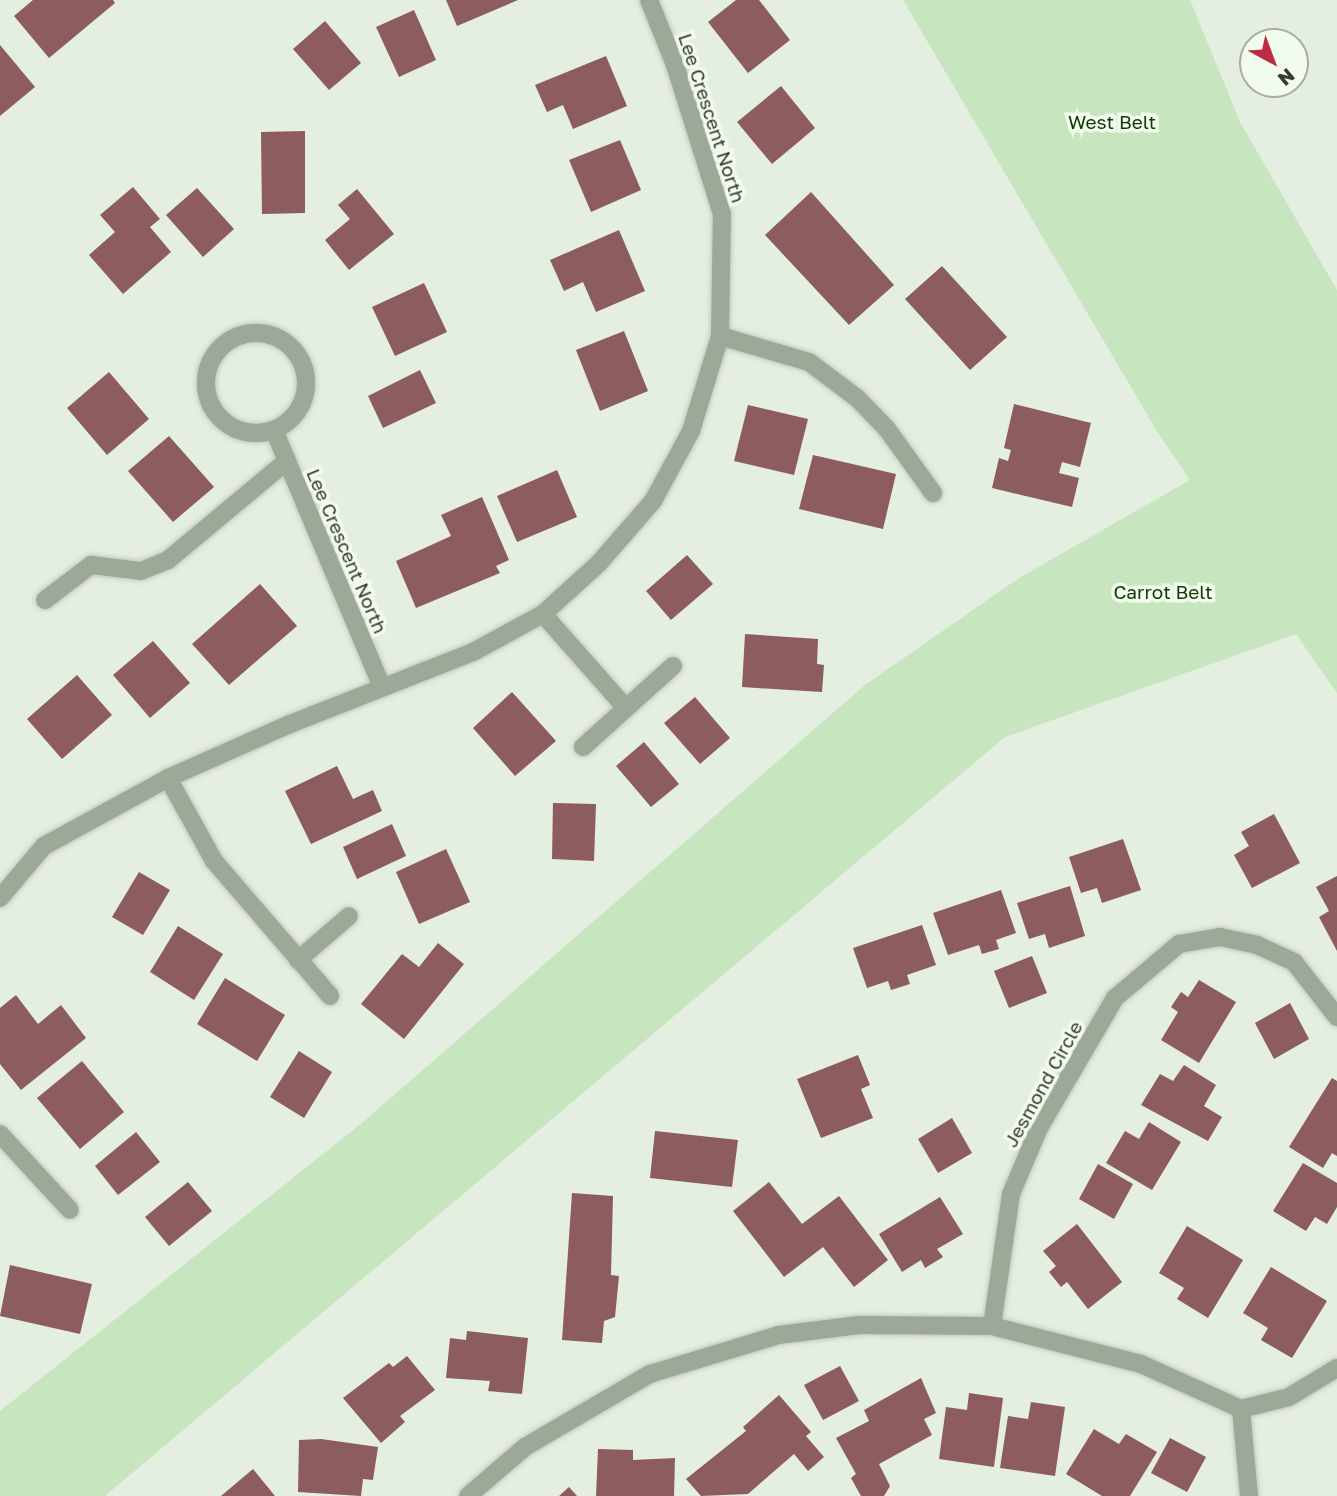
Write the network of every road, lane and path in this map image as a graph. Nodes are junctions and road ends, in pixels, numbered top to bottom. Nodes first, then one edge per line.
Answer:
1 (649, 0) edge
2 (720, 336) junction
3 (274, 430) junction
4 (287, 461) junction
5 (933, 493) dead end
6 (45, 600) dead end
7 (542, 614) junction
8 (673, 666) dead end
9 (382, 687) junction
10 (626, 708) junction
11 (583, 747) dead end
12 (168, 778) junction
13 (0, 898) edge
14 (349, 916) dead end
15 (298, 960) junction
16 (330, 996) dead end
17 (1337, 1017) edge
18 (0, 1134) edge
19 (70, 1210) dead end
20 (992, 1326) junction
21 (1337, 1368) edge
22 (1241, 1409) junction
23 (468, 1496) edge
24 (1249, 1496) edge

1 - 2 street, Lee Crescent North
2 - 5 street
2 - 7 street, Lee Crescent North
3 - 3 street
3 - 4 street, Lee Crescent North
4 - 6 street
4 - 9 street, Lee Crescent North
7 - 9 street, Lee Crescent North
7 - 10 street
8 - 10 street
9 - 12 street, Lee Crescent North
10 - 11 street
12 - 13 street, Lee Crescent North
12 - 15 street
14 - 15 street
15 - 16 street
17 - 20 street, Jesmond Circle
18 - 19 street
20 - 22 street
20 - 23 street
21 - 22 street
22 - 24 street

